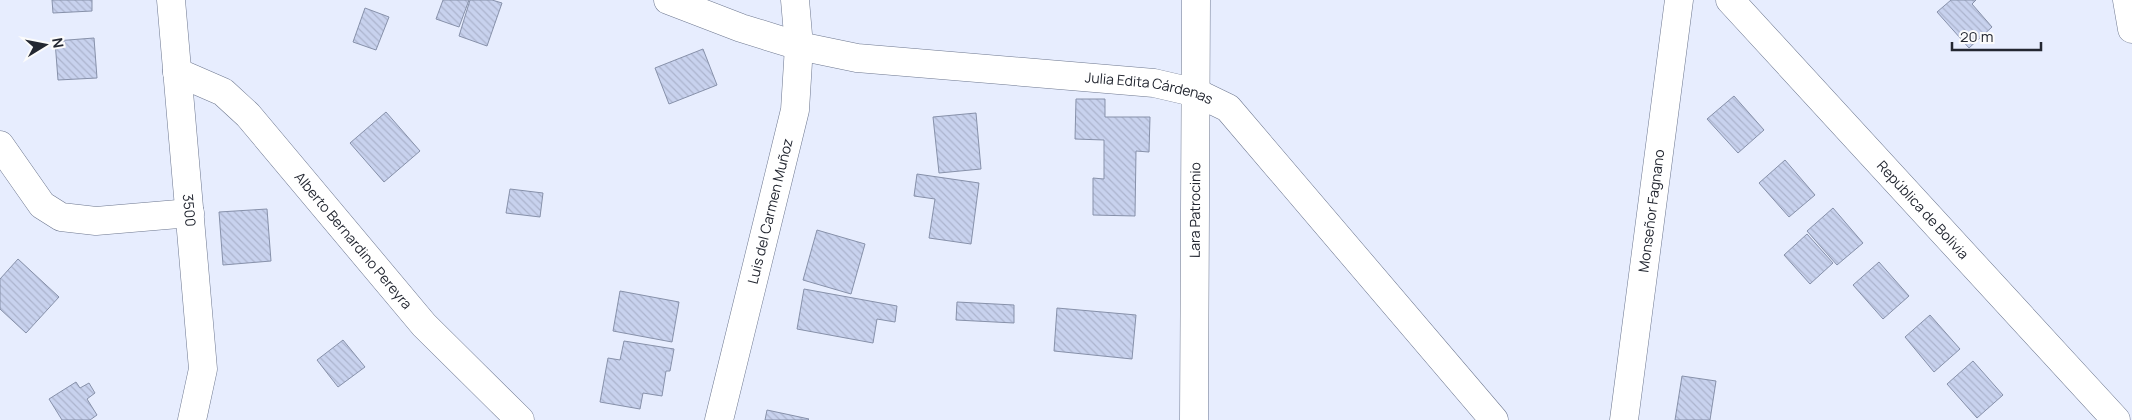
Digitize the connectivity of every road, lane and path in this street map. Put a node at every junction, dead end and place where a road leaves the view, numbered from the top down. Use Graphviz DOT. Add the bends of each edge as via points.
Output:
graph roads {
  1 [pos="172,0"];
  2 [pos="668,0"];
  3 [pos="796,0"];
  4 [pos="1196,0"];
  5 [pos="1679,0"];
  6 [pos="1730,0"];
  7 [pos="2127,0"];
  8 [pos="2132,29"];
  9 [pos="799,46"];
  10 [pos="178,72"];
  11 [pos="1197,93"];
  12 [pos="0,146"];
  13 [pos="190,213"];
  14 [pos="192,420"];
  15 [pos="520,420"];
  16 [pos="719,420"];
  17 [pos="1194,420"];
  18 [pos="1494,420"];
  19 [pos="1624,420"];
  20 [pos="2116,420"];
  1 -- 10 [label="street, 3500"];
  2 -- 9 [label="street, Julia Edita Cárdenas"];
  3 -- 9 [label="street, Luis del Carmen Muñoz"];
  4 -- 11 [label="street, Lara Patrocinio"];
  5 -- 19 [label="street, Monseñor Fagnano"];
  6 -- 20 [label="street, República de Bolivia"];
  7 -- 8 [label="street"];
  9 -- 11 [label="street, Julia Edita Cárdenas" via="857,58 1154,83"];
  9 -- 16 [label="street, Luis del Carmen Muñoz" via="795,110"];
  10 -- 13 [label="street, 3500"];
  10 -- 15 [label="street, Alberto Bernardino Pereyra" via="223,92 248,115 424,324"];
  11 -- 17 [label="street, Lara Patrocinio"];
  11 -- 18 [label="street, Julia Edita Cárdenas" via="1228,108"];
  12 -- 13 [label="street" via="42,205 61,217 96,221"];
  13 -- 14 [label="street, 3500" via="203,370"];
}
